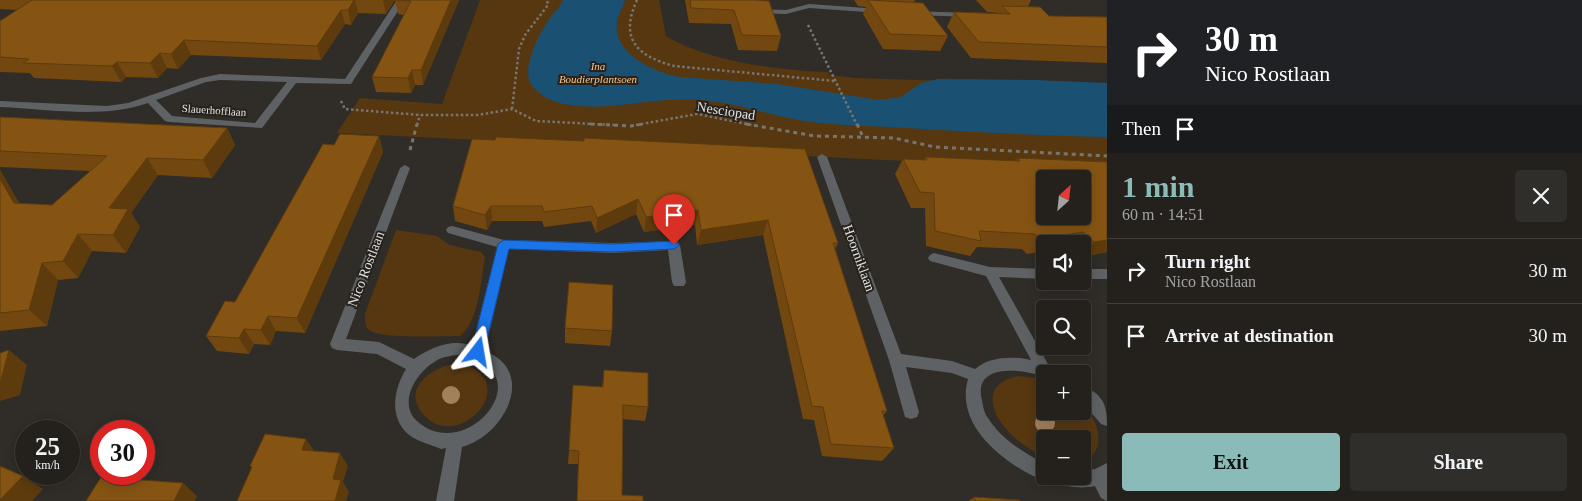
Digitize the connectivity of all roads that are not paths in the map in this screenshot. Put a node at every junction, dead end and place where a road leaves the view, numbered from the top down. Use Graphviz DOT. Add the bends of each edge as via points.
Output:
graph roads {
  1 [pos="401,0"];
  2 [pos="834,3"];
  3 [pos="752,11"];
  4 [pos="893,12"];
  5 [pos="902,12"];
  6 [pos="979,16"];
  7 [pos="292,81"];
  8 [pos="150,99"];
  9 [pos="0,104"];
  10 [pos="822,157"];
  11 [pos="405,168"];
  12 [pos="452,230"];
  13 [pos="504,244"];
  14 [pos="934,258"];
  15 [pos="990,272"];
  16 [pos="1036,274"];
  17 [pos="1091,274"];
  18 [pos="1107,274"];
  19 [pos="679,282"];
  20 [pos="478,352"];
  21 [pos="896,360"];
  22 [pos="1044,365"];
  23 [pos="415,367"];
  24 [pos="1036,368"];
  25 [pos="976,376"];
  26 [pos="1091,400"];
  27 [pos="911,412"];
  28 [pos="1107,419"];
  29 [pos="455,441"];
  30 [pos="1036,468"];
  31 [pos="1091,480"];
  32 [pos="1104,480"];
  33 [pos="445,501"];
  1 -- 7 [label="street, Slauerhofflaan" via="348,82"];
  2 -- 3 [label="street" via="786,12"];
  2 -- 4 [label="street" via="854,10"];
  5 -- 6 [label="street"];
  7 -- 8 [label="street, Slauerhofflaan" via="220,77"];
  7 -- 8 [label="street, Slauerhofflaan" via="258,126 169,119"];
  8 -- 9 [label="street, Slauerhofflaan" via="107,109"];
  10 -- 21 [label="street, Hoorniklaan"];
  11 -- 23 [label="street, Nico Rostlaan" via="337,344 379,348"];
  12 -- 13 [label="street"];
  13 -- 19 [label="street" via="613,248 674,245"];
  13 -- 20 [label="street"];
  14 -- 15 [label="street"];
  15 -- 16 [label="street"];
  15 -- 22 [label="street"];
  17 -- 18 [label="street"];
  20 -- 23 [label="street" via="462,348 445,350"];
  20 -- 29 [label="street" via="494,362 504,379 505,398 496,418 478,433"];
  21 -- 25 [label="street" via="952,367"];
  21 -- 27 [label="street, Hoorniklaan"];
  23 -- 29 [label="street" via="404,383 401,401 405,417 417,432 434,440"];
  24 -- 25 [label="street" via="1002,363 987,367"];
  25 -- 30 [label="street" via="972,393 977,414 992,437 1016,458"];
  26 -- 28 [label="street"];
  29 -- 33 [label="street"];
  31 -- 32 [label="street"];
}
